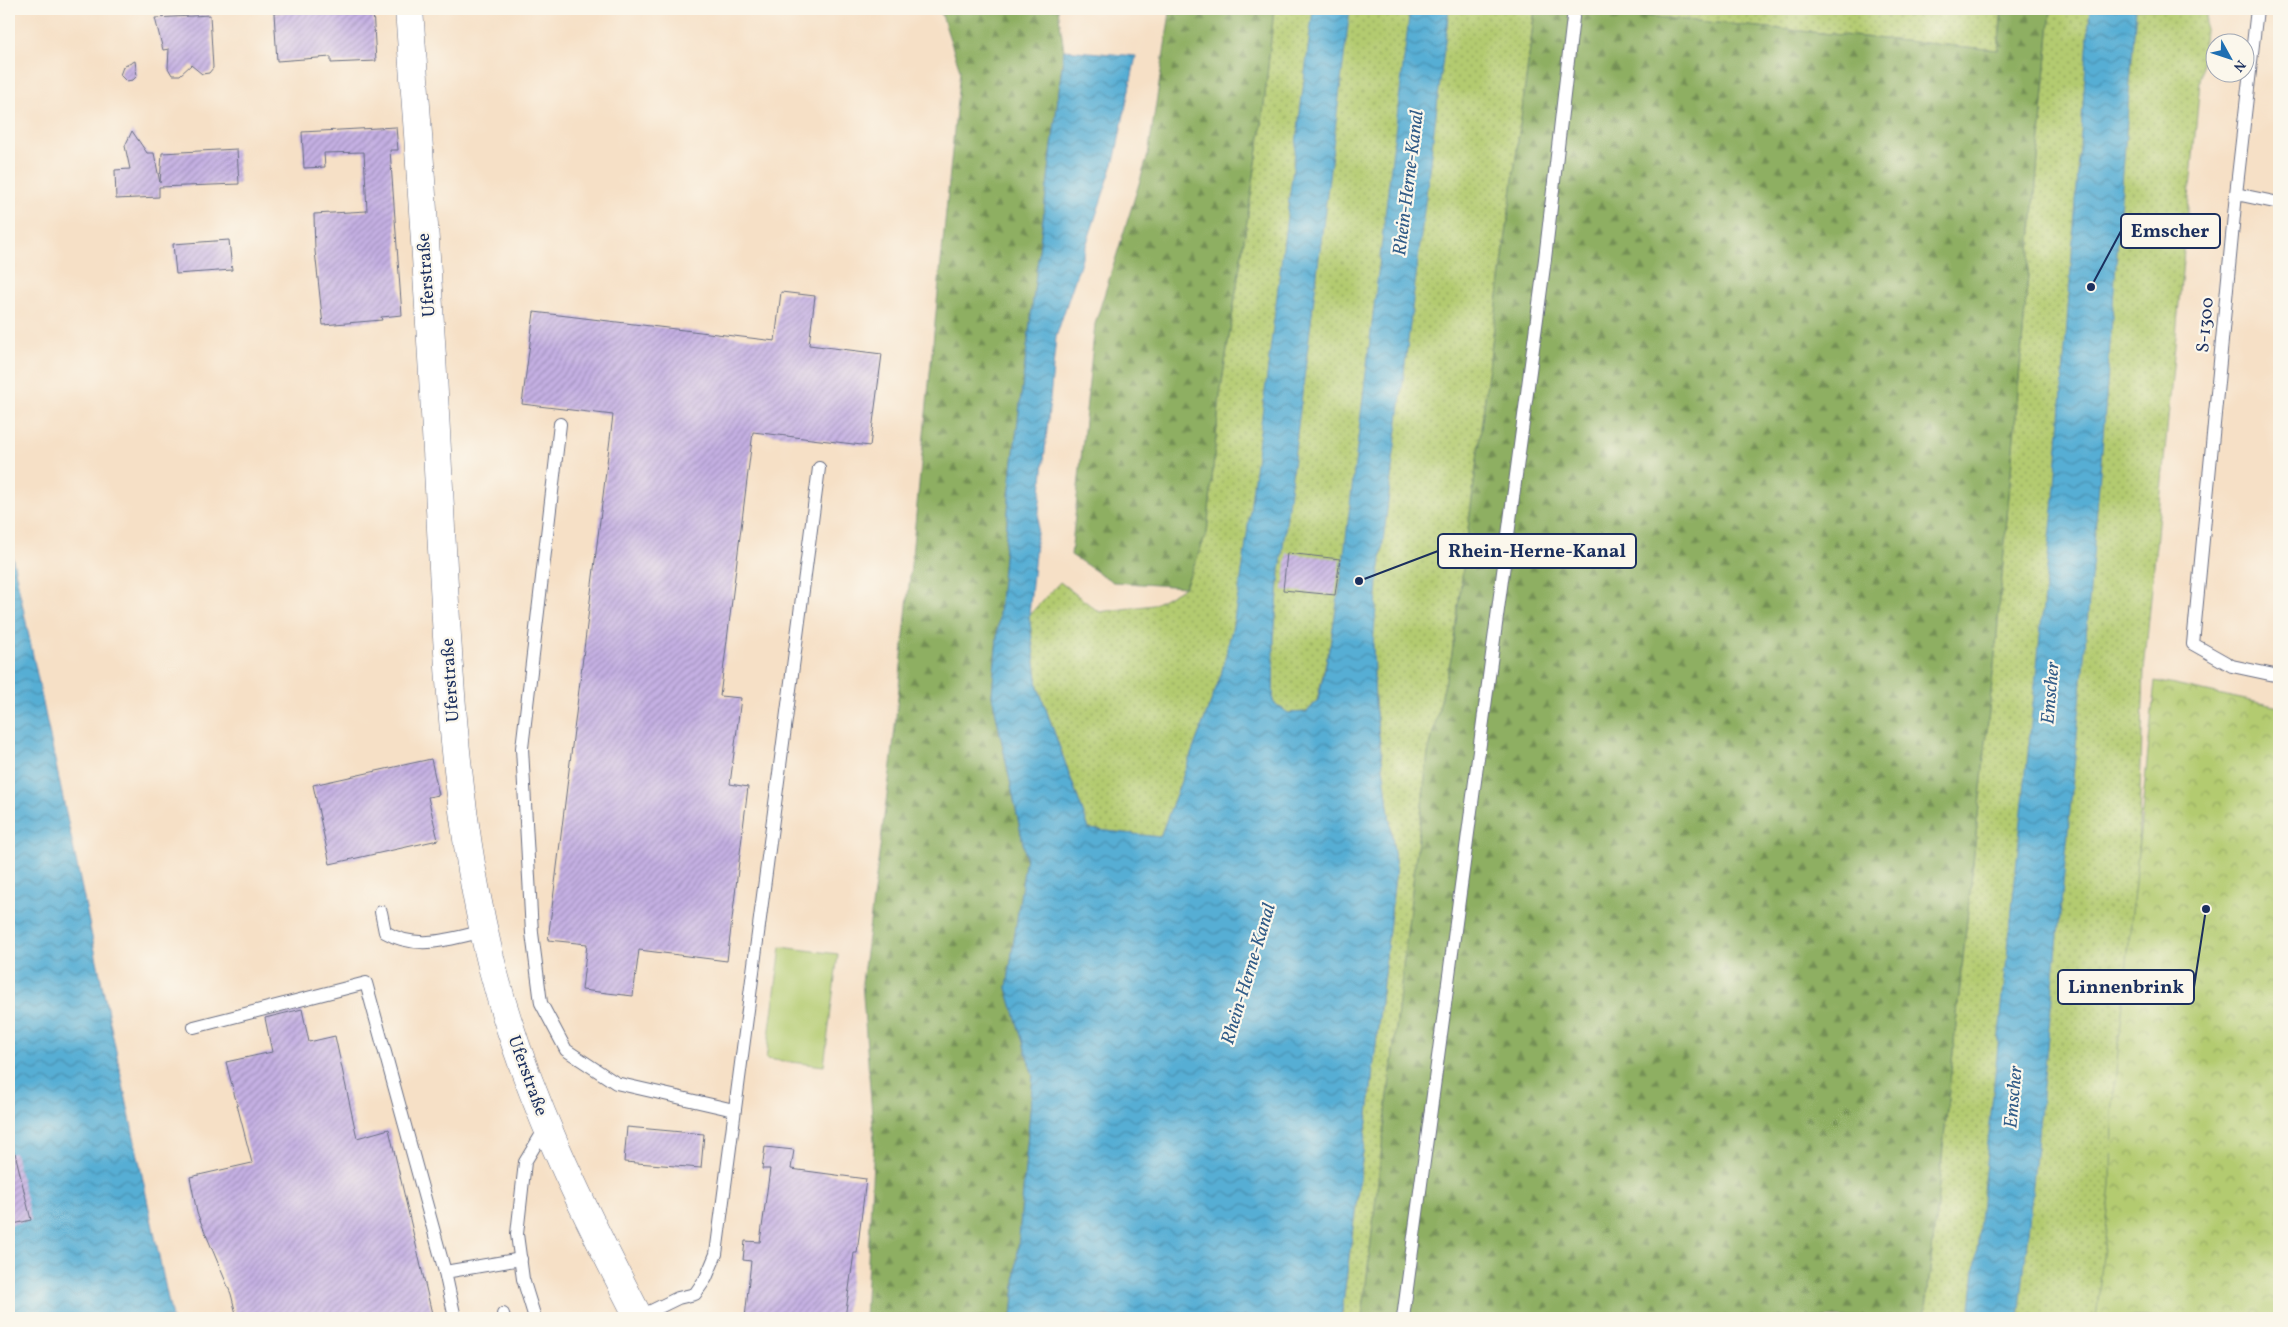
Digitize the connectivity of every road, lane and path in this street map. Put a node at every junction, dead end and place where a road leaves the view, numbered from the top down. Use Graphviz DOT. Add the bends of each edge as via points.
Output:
graph roads {
  1 [pos="409,9"];
  2 [pos="1574,9"];
  3 [pos="2257,9"];
  4 [pos="2236,194"];
  5 [pos="2279,203"];
  6 [pos="560,424"];
  7 [pos="819,468"];
  8 [pos="2279,676"];
  9 [pos="381,912"];
  10 [pos="484,931"];
  11 [pos="194,1027"];
  12 [pos="734,1110"];
  13 [pos="546,1127"];
  14 [pos="520,1259"];
  15 [pos="445,1272"];
  16 [pos="455,1318"];
  17 [pos="535,1318"];
  18 [pos="639,1318"];
  19 [pos="1403,1318"];
  1 -- 10 [label="main road, Uferstraße" via="434,380 444,590 458,763 472,870"];
  2 -- 19 [label="lane" via="1545,259"];
  3 -- 4 [label="lane, S-1300"];
  4 -- 5 [label="lane"];
  4 -- 8 [label="lane, S-1300" via="2193,644 2232,666"];
  6 -- 12 [label="lane" via="522,748 532,933 541,1003 566,1050 616,1083"];
  7 -- 12 [label="lane"];
  9 -- 10 [label="lane" via="385,932 412,943 437,943"];
  10 -- 13 [label="main road, Uferstraße" via="521,1064"];
  11 -- 15 [label="lane" via="366,983"];
  12 -- 18 [label="lane" via="716,1254 706,1278 695,1294 678,1298"];
  13 -- 14 [label="lane" via="525,1162 517,1234"];
  13 -- 18 [label="main road, Uferstraße" via="588,1220"];
  14 -- 15 [label="lane"];
  14 -- 17 [label="lane"];
  15 -- 16 [label="lane"];
}
